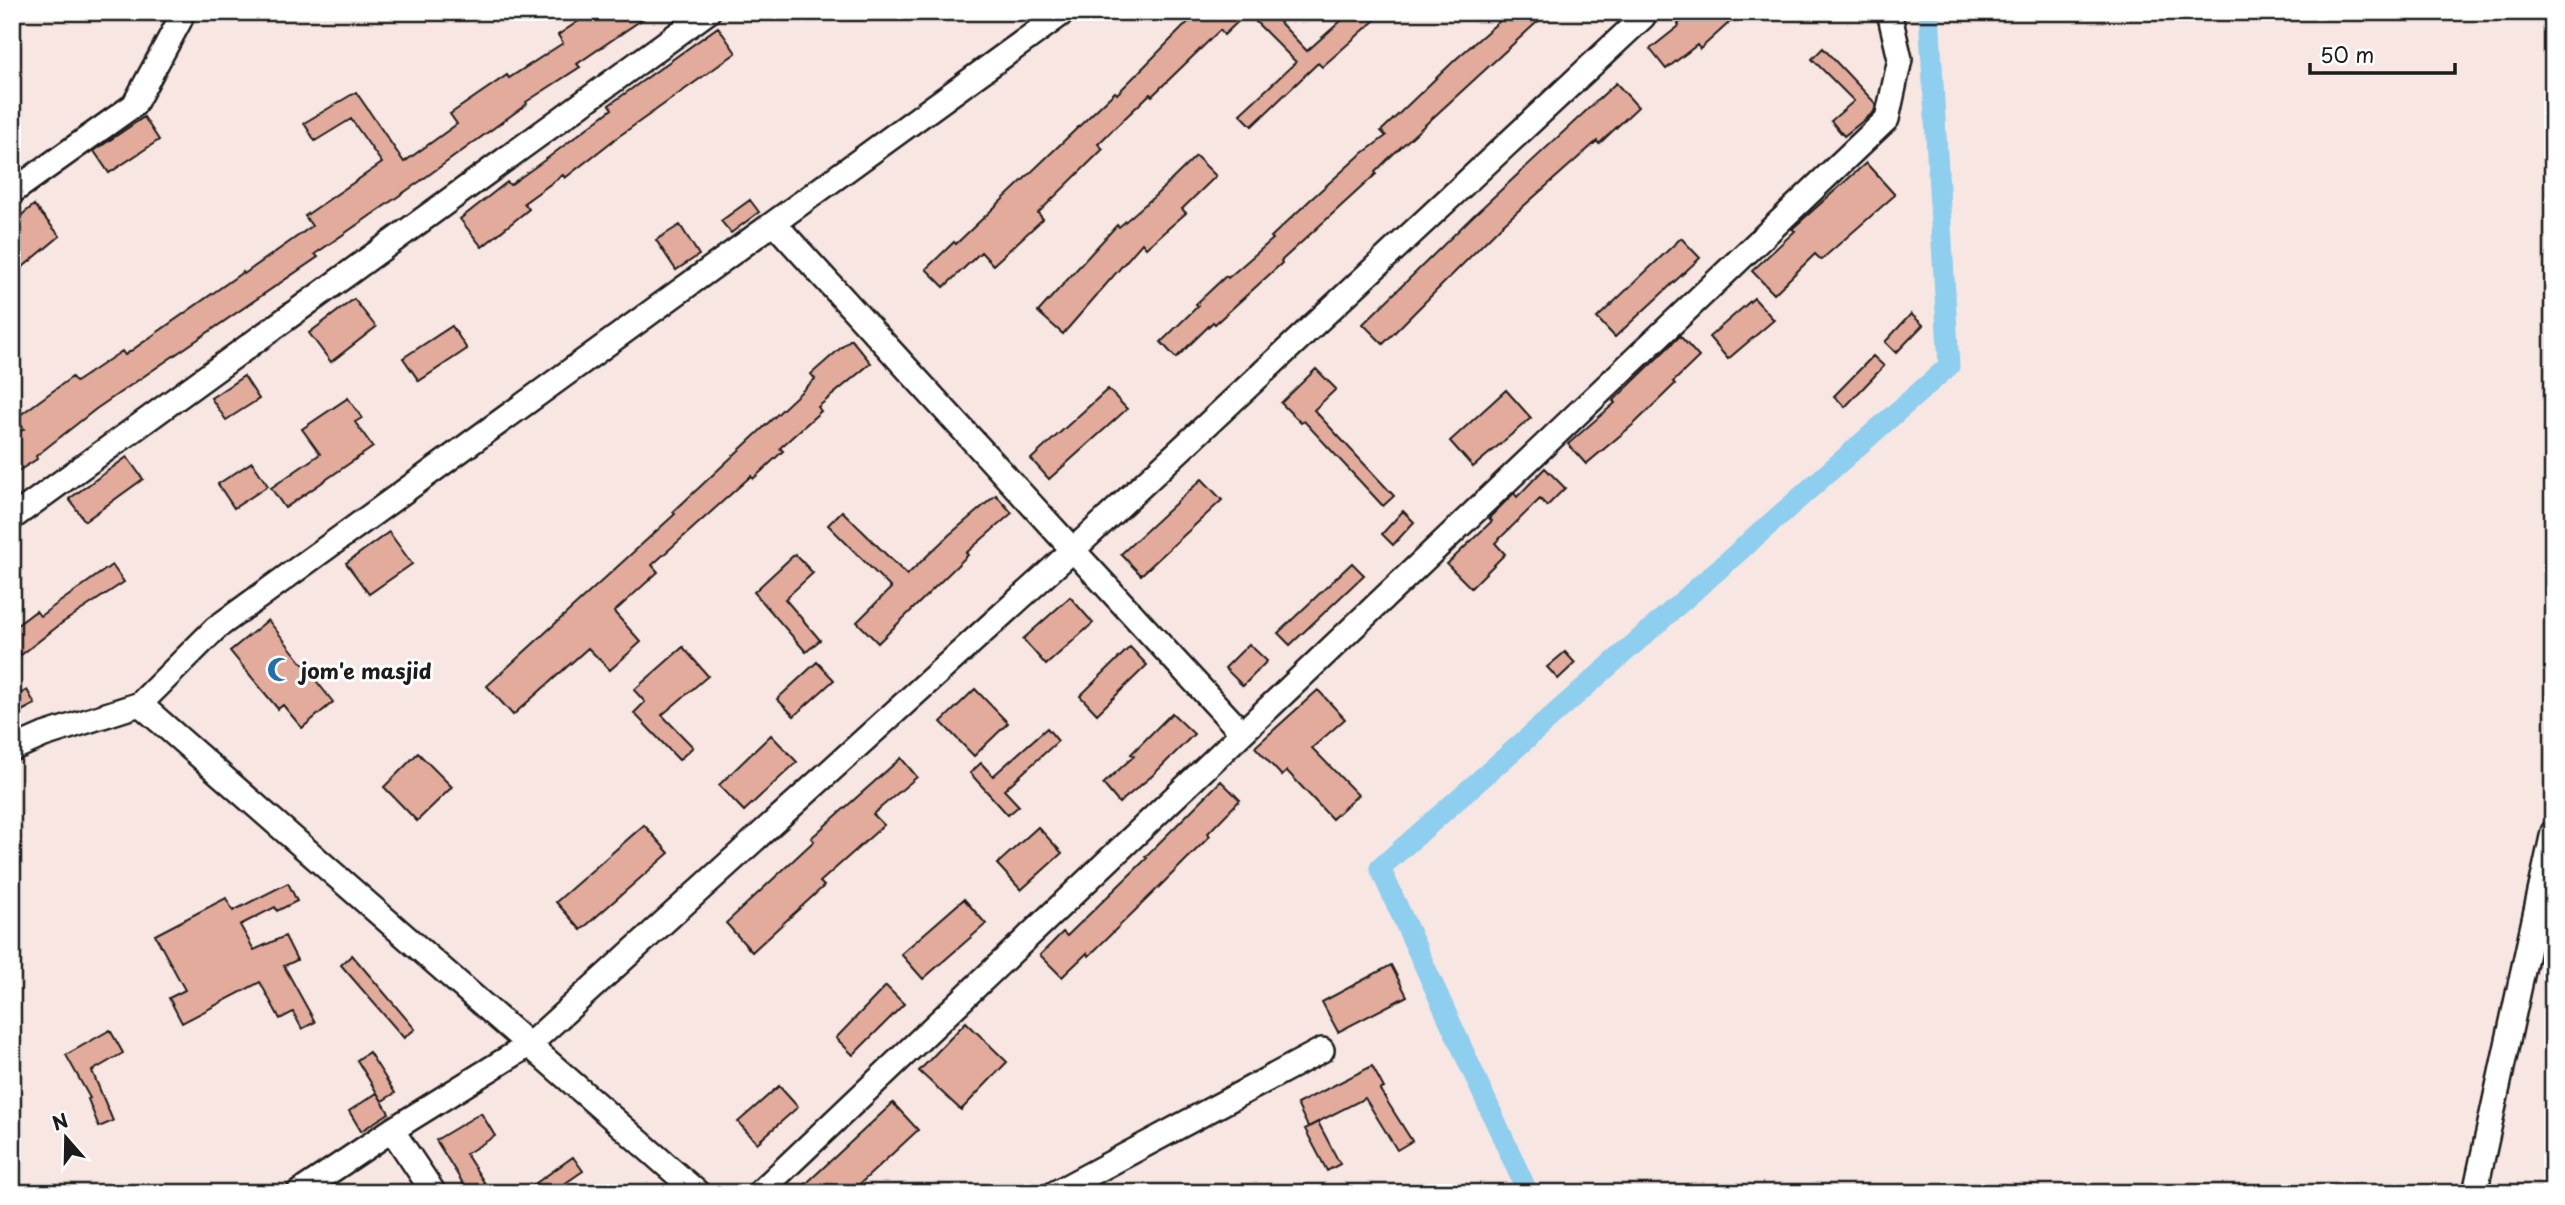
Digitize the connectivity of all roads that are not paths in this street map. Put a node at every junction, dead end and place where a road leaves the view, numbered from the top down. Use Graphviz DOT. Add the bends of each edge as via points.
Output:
graph roads {
  1 [pos="708,12"];
  2 [pos="1064,12"];
  3 [pos="1889,12"];
  4 [pos="1643,14"];
  5 [pos="180,20"];
  6 [pos="12,192"];
  7 [pos="774,223"];
  8 [pos="12,518"];
  9 [pos="1073,550"];
  10 [pos="140,704"];
  11 [pos="1242,733"];
  12 [pos="12,749"];
  13 [pos="2553,832"];
  14 [pos="529,1045"];
  15 [pos="1322,1050"];
  16 [pos="392,1130"];
  17 [pos="298,1193"];
  18 [pos="434,1193"];
  19 [pos="698,1193"];
  20 [pos="759,1193"];
  21 [pos="1055,1193"];
  22 [pos="2475,1193"];
  1 -- 8 [label="street"];
  2 -- 7 [label="street"];
  3 -- 11 [label="street" via="1900,60 1887,119"];
  4 -- 9 [label="street"];
  5 -- 6 [label="street" via="134,105"];
  7 -- 9 [label="street"];
  7 -- 10 [label="street" via="216,628"];
  9 -- 11 [label="street"];
  9 -- 14 [label="street"];
  10 -- 12 [label="street"];
  10 -- 14 [label="street"];
  11 -- 20 [label="street"];
  13 -- 22 [label="street"];
  14 -- 16 [label="street"];
  14 -- 19 [label="street"];
  15 -- 21 [label="street"];
  16 -- 17 [label="street"];
  16 -- 18 [label="street"];
}
